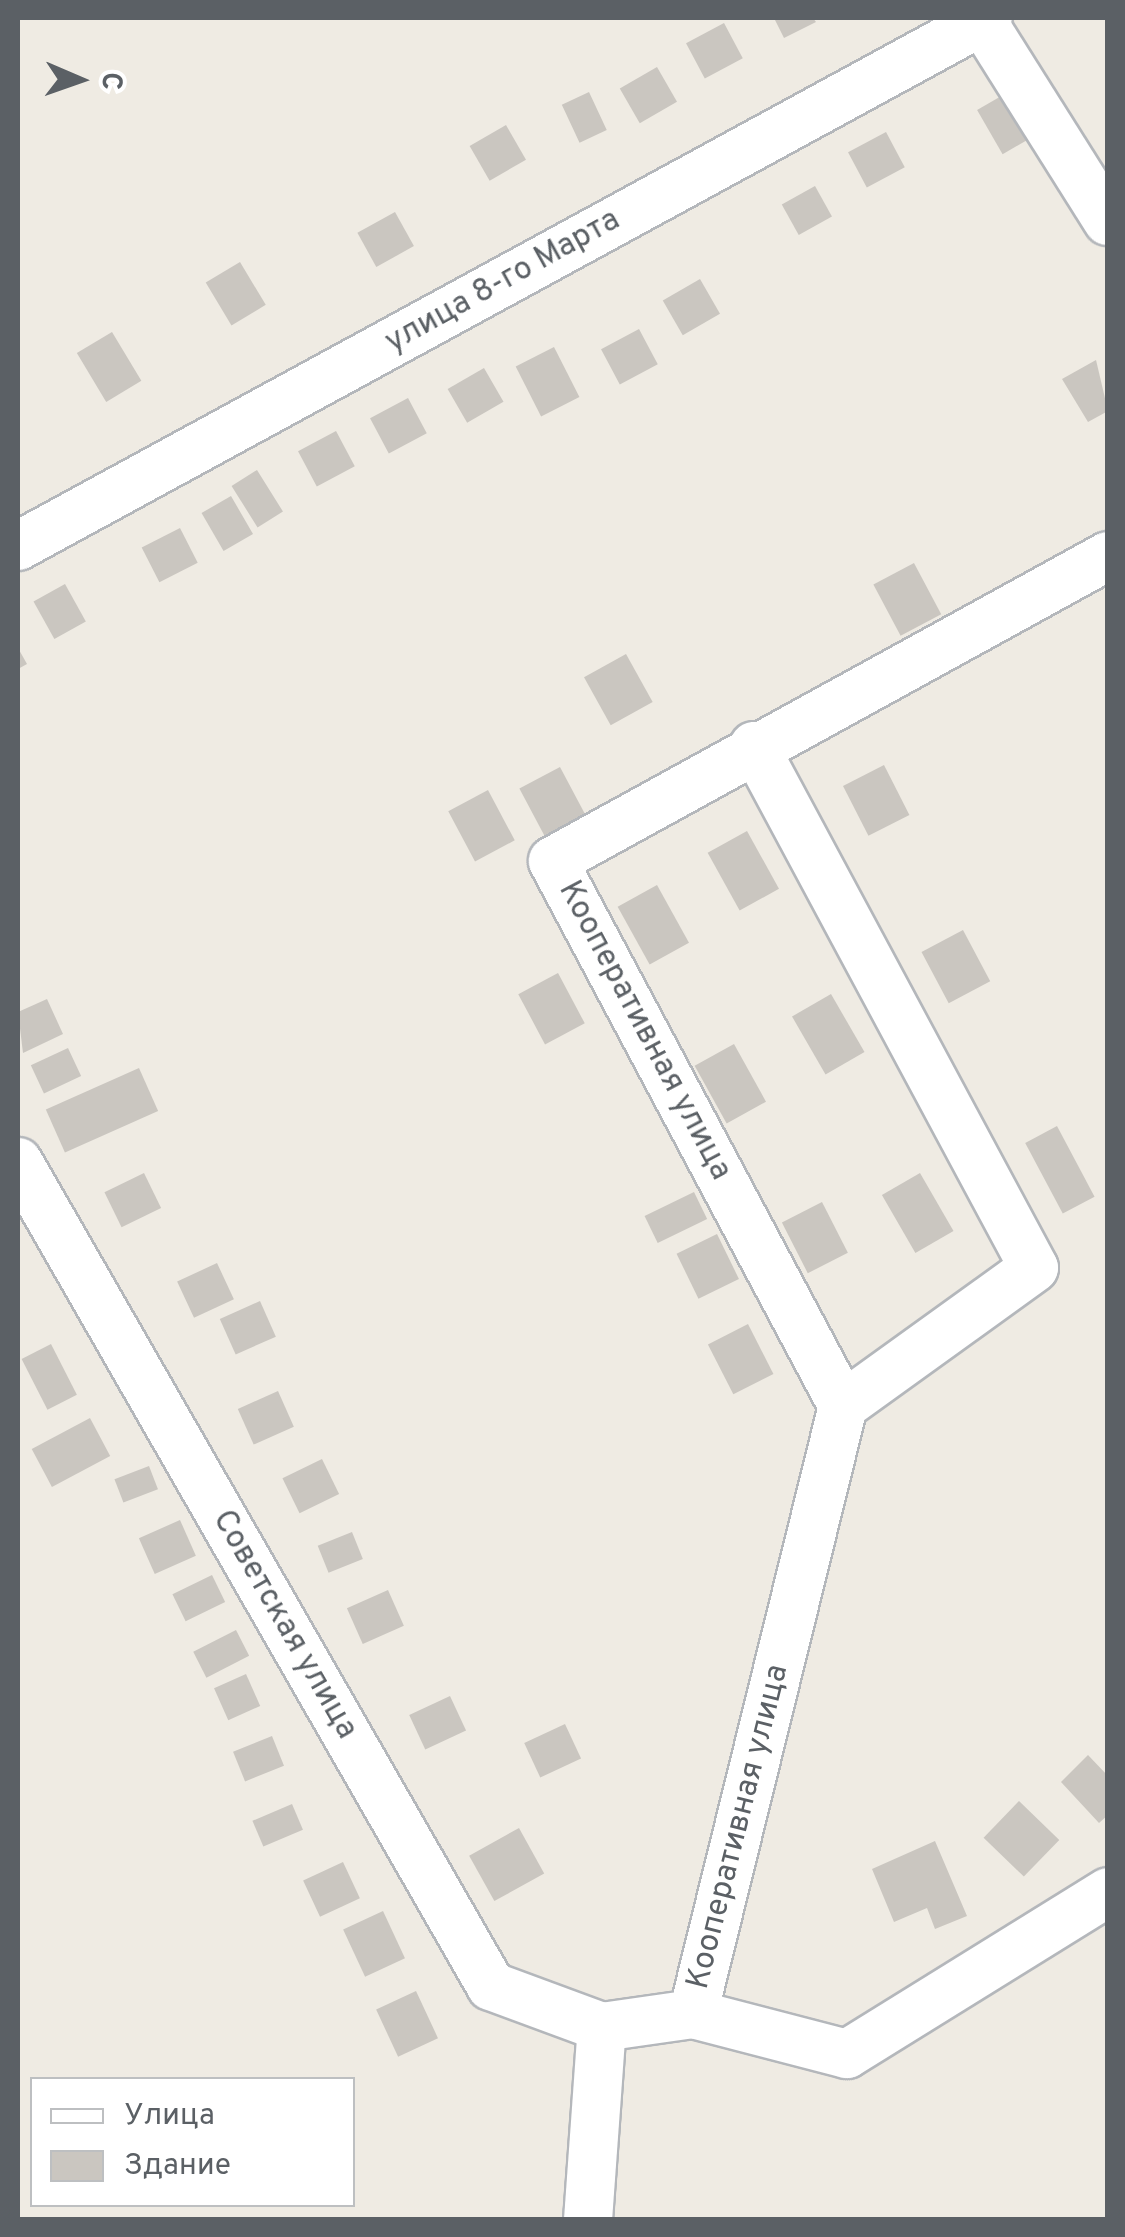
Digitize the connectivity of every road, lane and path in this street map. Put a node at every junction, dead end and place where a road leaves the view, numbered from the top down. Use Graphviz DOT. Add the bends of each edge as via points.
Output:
graph roads {
  1 [pos="983,19"];
  2 [pos="1108,221"];
  3 [pos="18,546"];
  4 [pos="1108,556"];
  5 [pos="754,746"];
  6 [pos="18,1162"];
  7 [pos="843,1406"];
  8 [pos="1108,1892"];
  9 [pos="693,2014"];
  10 [pos="602,2027"];
  11 [pos="588,2220"];
  1 -- 2 [label="street"];
  1 -- 3 [label="street, улица 8-го Марта"];
  4 -- 5 [label="street, Кооперативная улица"];
  5 -- 7 [label="street" via="1034,1268"];
  5 -- 7 [label="street, Кооперативная улица" via="554,861"];
  6 -- 10 [label="street, Советская улица" via="491,1986"];
  7 -- 9 [label="street, Кооперативная улица"];
  8 -- 9 [label="street" via="847,2054"];
  9 -- 10 [label="street"];
  10 -- 11 [label="street"];
}
